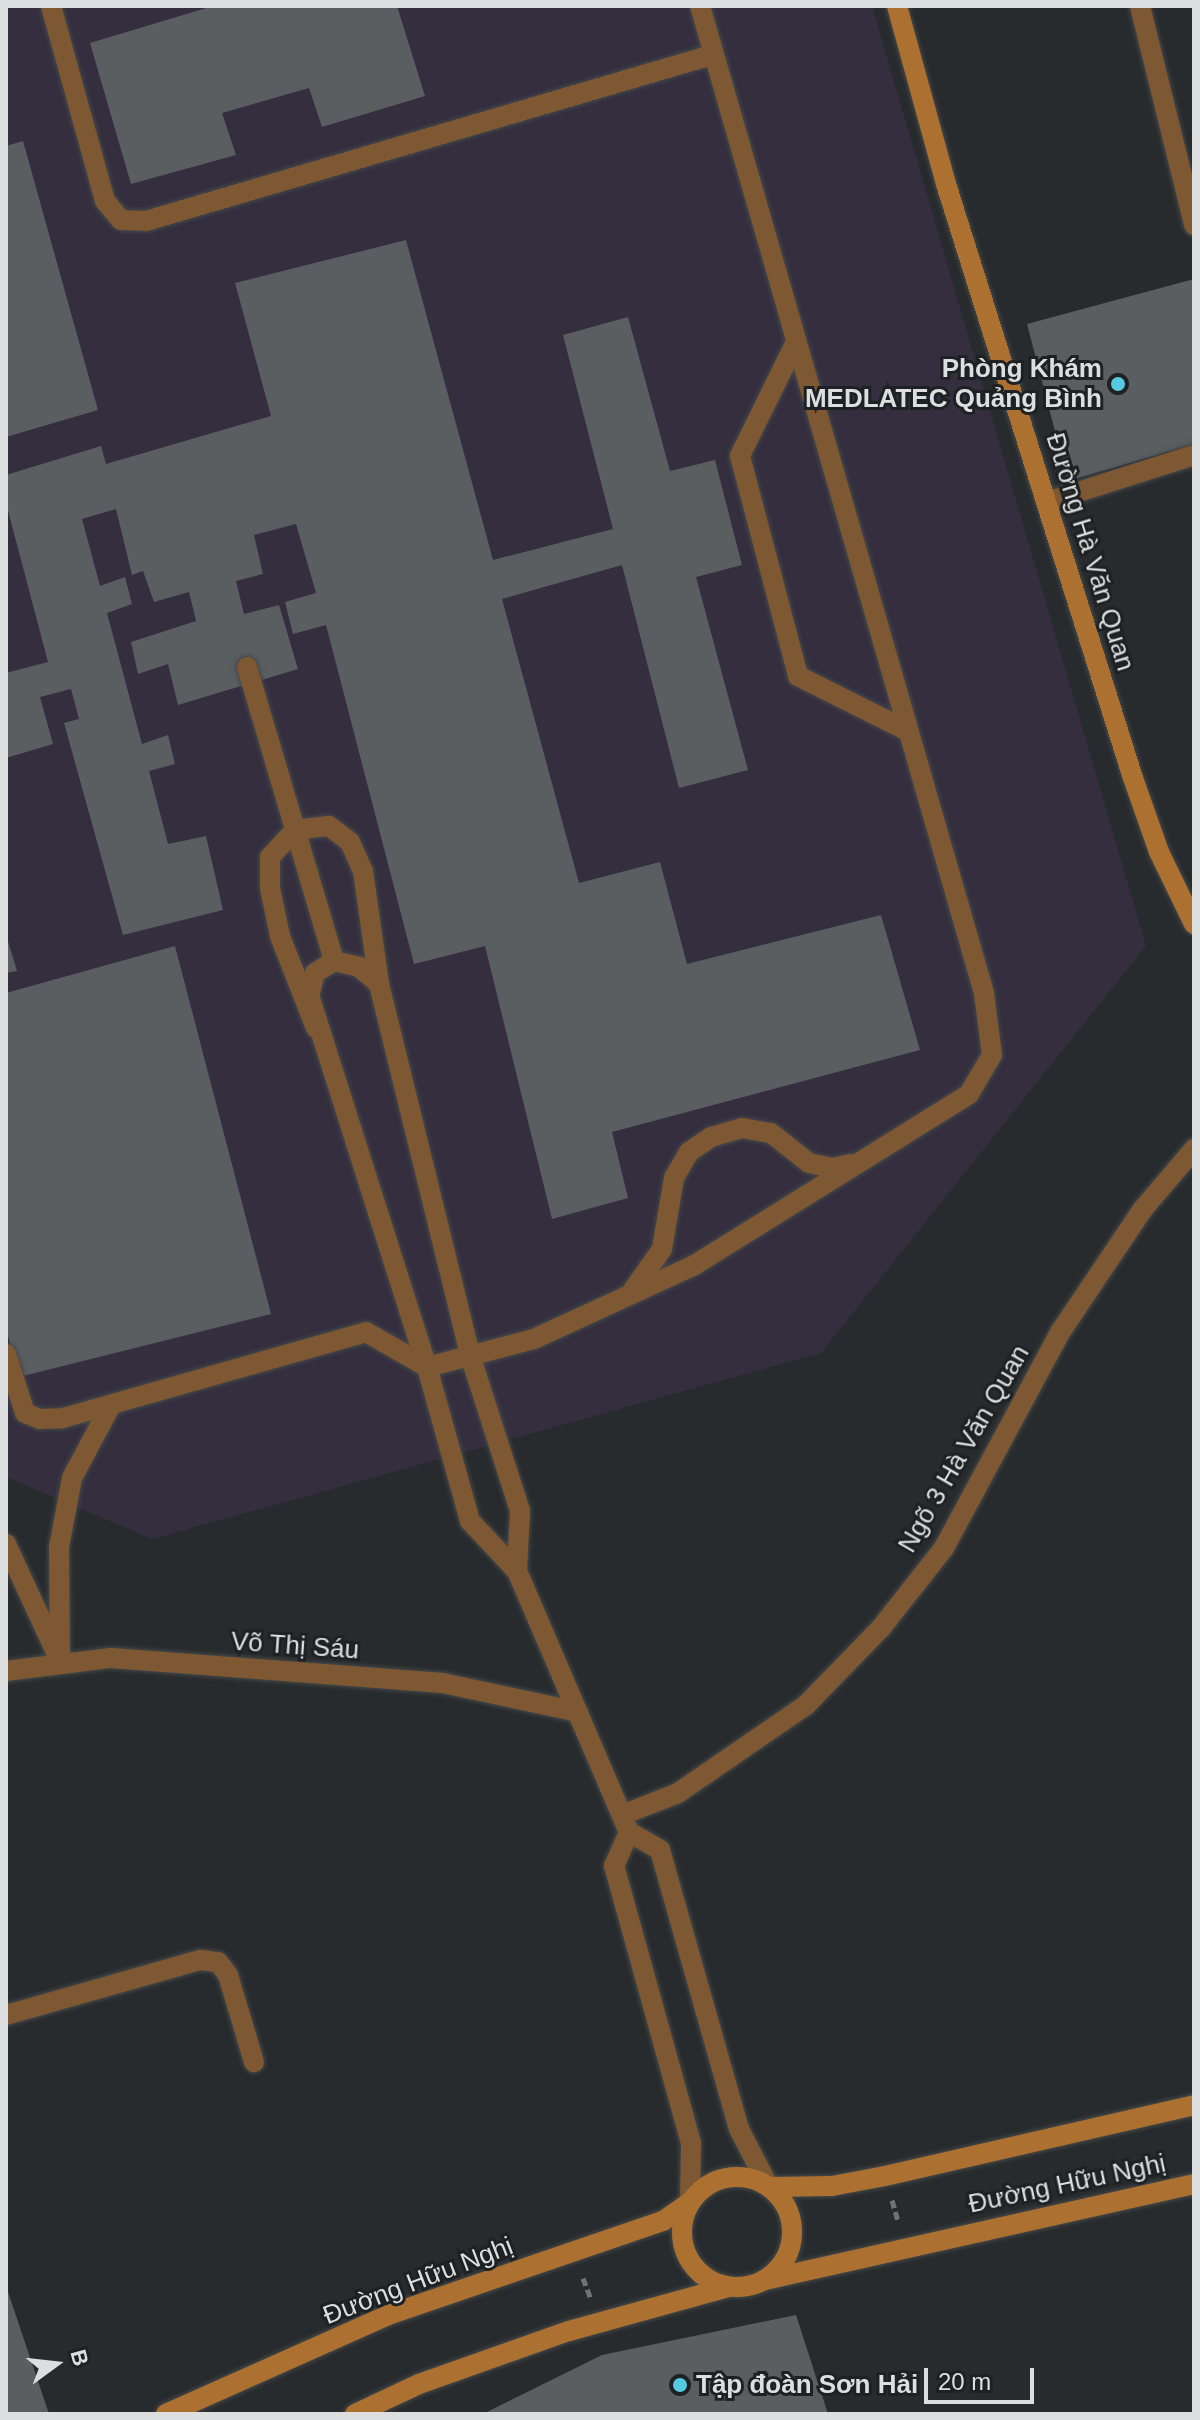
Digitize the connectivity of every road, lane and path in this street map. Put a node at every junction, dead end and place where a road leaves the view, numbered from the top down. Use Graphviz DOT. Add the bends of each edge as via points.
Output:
graph roads {
  1 [pos="51,6"];
  2 [pos="700,6"];
  3 [pos="897,6"];
  4 [pos="1140,6"];
  5 [pos="712,55"];
  6 [pos="1187,170"];
  7 [pos="1194,225"];
  8 [pos="796,342"];
  9 [pos="1194,455"];
  10 [pos="1047,502"];
  11 [pos="247,667"];
  12 [pos="908,731"];
  13 [pos="295,830"];
  14 [pos="1194,924"];
  15 [pos="334,961"];
  16 [pos="379,984"];
  17 [pos="316,1028"];
  18 [pos="1194,1149"];
  19 [pos="862,1161"];
  20 [pos="627,1296"];
  21 [pos="6,1354"];
  22 [pos="470,1355"];
  23 [pos="427,1367"];
  24 [pos="111,1405"];
  25 [pos="6,1544"];
  26 [pos="517,1571"];
  27 [pos="60,1661"];
  28 [pos="6,1671"];
  29 [pos="578,1712"];
  30 [pos="625,1824"];
  31 [pos="6,2015"];
  32 [pos="254,2062"];
  33 [pos="1194,2105"];
  34 [pos="885,2176"];
  35 [pos="1194,2184"];
  36 [pos="769,2187"];
  37 [pos="690,2202"];
  38 [pos="905,2246"];
  39 [pos="573,2251"];
  40 [pos="765,2280"];
  41 [pos="729,2287"];
  42 [pos="600,2322"];
  43 [pos="166,2414"];
  44 [pos="355,2414"];
  1 -- 5 [label="street" via="105,201 121,220 146,221"];
  2 -- 5 [label="street"];
  3 -- 10 [label="main road, Đường Hà Văn Quan" via="946,184"];
  4 -- 6 [label="street"];
  5 -- 8 [label="street"];
  6 -- 7 [label="street"];
  8 -- 12 [label="street"];
  8 -- 12 [label="street" via="740,456 798,676"];
  9 -- 10 [label="street"];
  10 -- 14 [label="main road, Đường Hà Văn Quan" via="1159,852"];
  11 -- 13 [label="street"];
  12 -- 19 [label="street" via="984,993 992,1055 969,1094"];
  13 -- 15 [label="street"];
  13 -- 16 [label="street" via="329,826 350,842 363,871"];
  13 -- 17 [label="street" via="270,857 270,888 280,936"];
  15 -- 16 [label="street" via="359,967"];
  15 -- 17 [label="street" via="315,973 309,996"];
  16 -- 22 [label="street"];
  17 -- 23 [label="street"];
  18 -- 30 [label="street, Ngõ 3 Hà Văn Quan" via="1143,1209 1061,1331 944,1548 881,1628 806,1705"];
  19 -- 20 [label="street" via="693,1266"];
  19 -- 20 [label="street" via="833,1168 809,1163 771,1133 742,1128 711,1137 689,1152 674,1178 662,1249 652,1271"];
  20 -- 22 [label="street" via="534,1339"];
  21 -- 24 [label="street" via="25,1413 63,1418"];
  22 -- 23 [label="street"];
  22 -- 26 [label="street" via="520,1511"];
  23 -- 24 [label="street" via="366,1332"];
  23 -- 26 [label="street" via="470,1521"];
  24 -- 27 [label="street" via="72,1478 61,1533"];
  25 -- 27 [label="street"];
  26 -- 29 [label="street"];
  27 -- 28 [label="street, Võ Thị Sáu"];
  27 -- 29 [label="street, Võ Thị Sáu" via="111,1658 443,1683"];
  29 -- 30 [label="street"];
  30 -- 36 [label="street" via="660,1850 739,2129"];
  30 -- 37 [label="street" via="614,1866 691,2143"];
  31 -- 32 [label="street" via="201,1960 218,1962 228,1975"];
  33 -- 34 [label="main road, Đường Hữu Nghị"];
  34 -- 36 [label="main road, Đường Hữu Nghị" via="832,2186"];
  34 -- 38 [label="path"];
  35 -- 38 [label="main road, Đường Hữu Nghị"];
  36 -- 37 [label="main road" via="753,2178 726,2178 702,2188"];
  36 -- 40 [label="main road" via="782,2200 792,2234 788,2253"];
  37 -- 39 [label="main road, Đường Hữu Nghị" via="663,2221"];
  37 -- 41 [label="main road" via="681,2238 687,2255 710,2282"];
  38 -- 40 [label="main road, Đường Hữu Nghị"];
  39 -- 42 [label="path"];
  39 -- 43 [label="main road, Đường Hữu Nghị" via="388,2315"];
  40 -- 41 [label="main road"];
  41 -- 42 [label="main road"];
  42 -- 44 [label="main road" via="419,2384"];
}
